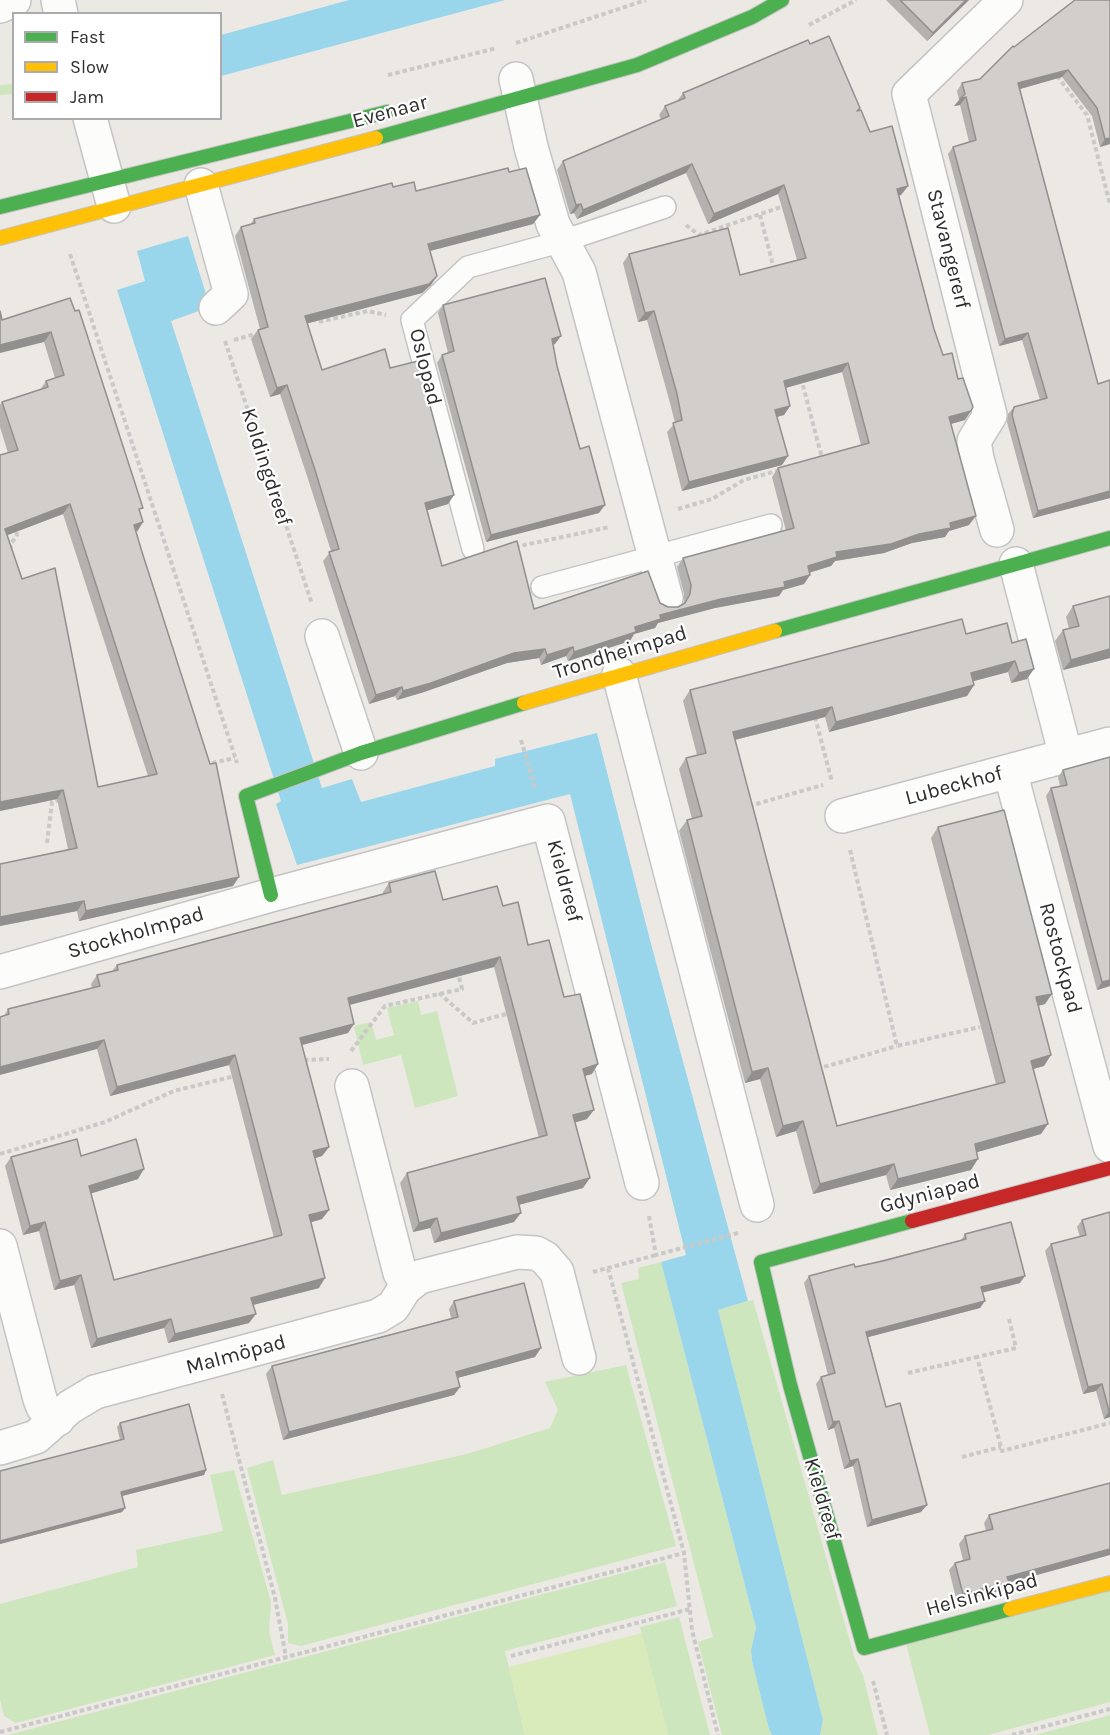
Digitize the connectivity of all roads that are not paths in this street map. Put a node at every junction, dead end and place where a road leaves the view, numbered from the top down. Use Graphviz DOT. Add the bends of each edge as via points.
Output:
graph roads {
  1 [pos="14,0"];
  2 [pos="782,0"];
  3 [pos="1006,0"];
  4 [pos="0,6"];
  5 [pos="518,84"];
  6 [pos="400,109"];
  7 [pos="91,120"];
  8 [pos="201,185"];
  9 [pos="110,193"];
  10 [pos="0,207"];
  11 [pos="665,207"];
  12 [pos="0,238"];
  13 [pos="563,241"];
  14 [pos="216,308"];
  15 [pos="771,525"];
  16 [pos="997,530"];
  17 [pos="1110,538"];
  18 [pos="473,549"];
  19 [pos="654,556"];
  20 [pos="1016,564"];
  21 [pos="542,587"];
  22 [pos="666,598"];
  23 [pos="322,636"];
  24 [pos="619,674"];
  25 [pos="1110,744"];
  26 [pos="361,753"];
  27 [pos="1066,756"];
  28 [pos="1010,771"];
  29 [pos="842,816"];
  30 [pos="271,895"];
  31 [pos="0,972"];
  32 [pos="348,1072"];
  33 [pos="1110,1146"];
  34 [pos="1110,1168"];
  35 [pos="642,1183"];
  36 [pos="757,1205"];
  37 [pos="0,1246"];
  38 [pos="761,1262"];
  39 [pos="409,1285"];
  40 [pos="579,1358"];
  41 [pos="58,1419"];
  42 [pos="0,1448"];
  43 [pos="1110,1583"];
  44 [pos="864,1648"];
  1 -- 4 [label="street"];
  2 -- 5 [label="street, Evenaar" via="752,17 637,65"];
  3 -- 16 [label="street, Stavangererf" via="909,94 990,415 974,441"];
  5 -- 8 [label="street, Evenaar"];
  5 -- 13 [label="street" via="531,147 550,213"];
  6 -- 9 [label="street, Evenaar"];
  7 -- 9 [label="street"];
  8 -- 9 [label="street, Evenaar"];
  8 -- 14 [label="street" via="231,294"];
  9 -- 10 [label="street, Evenaar"];
  9 -- 12 [label="street, Evenaar"];
  11 -- 13 [label="lane, Oslopad"];
  13 -- 18 [label="lane, Oslopad" via="468,267 412,320"];
  13 -- 19 [label="street" via="579,272"];
  15 -- 19 [label="lane"];
  17 -- 20 [label="street, Trondheimpad"];
  19 -- 21 [label="lane"];
  19 -- 22 [label="street"];
  20 -- 24 [label="street, Trondheimpad"];
  20 -- 27 [label="street"];
  23 -- 26 [label="street"];
  24 -- 26 [label="street, Trondheimpad"];
  24 -- 36 [label="street"];
  25 -- 27 [label="street, Lubeckhof"];
  26 -- 30 [label="street, Trondheimpad" via="246,796"];
  27 -- 28 [label="street, Lubeckhof"];
  28 -- 29 [label="street, Lubeckhof"];
  28 -- 33 [label="street, Rostockpad"];
  30 -- 31 [label="street, Stockholmpad"];
  30 -- 35 [label="street, Kieldreef" via="548,821"];
  32 -- 39 [label="street" via="400,1273"];
  34 -- 38 [label="street, Gdyniapad"];
  37 -- 41 [label="street" via="40,1399 43,1407"];
  38 -- 44 [label="street, Kieldreef" via="790,1385"];
  39 -- 40 [label="street, Malmöpad" via="426,1274 527,1252 545,1258 557,1272"];
  39 -- 41 [label="street, Malmöpad" via="393,1307 378,1316 95,1392"];
  41 -- 42 [label="street, Malmöpad" via="36,1437"];
  43 -- 44 [label="street, Helsinkipad"];
}
